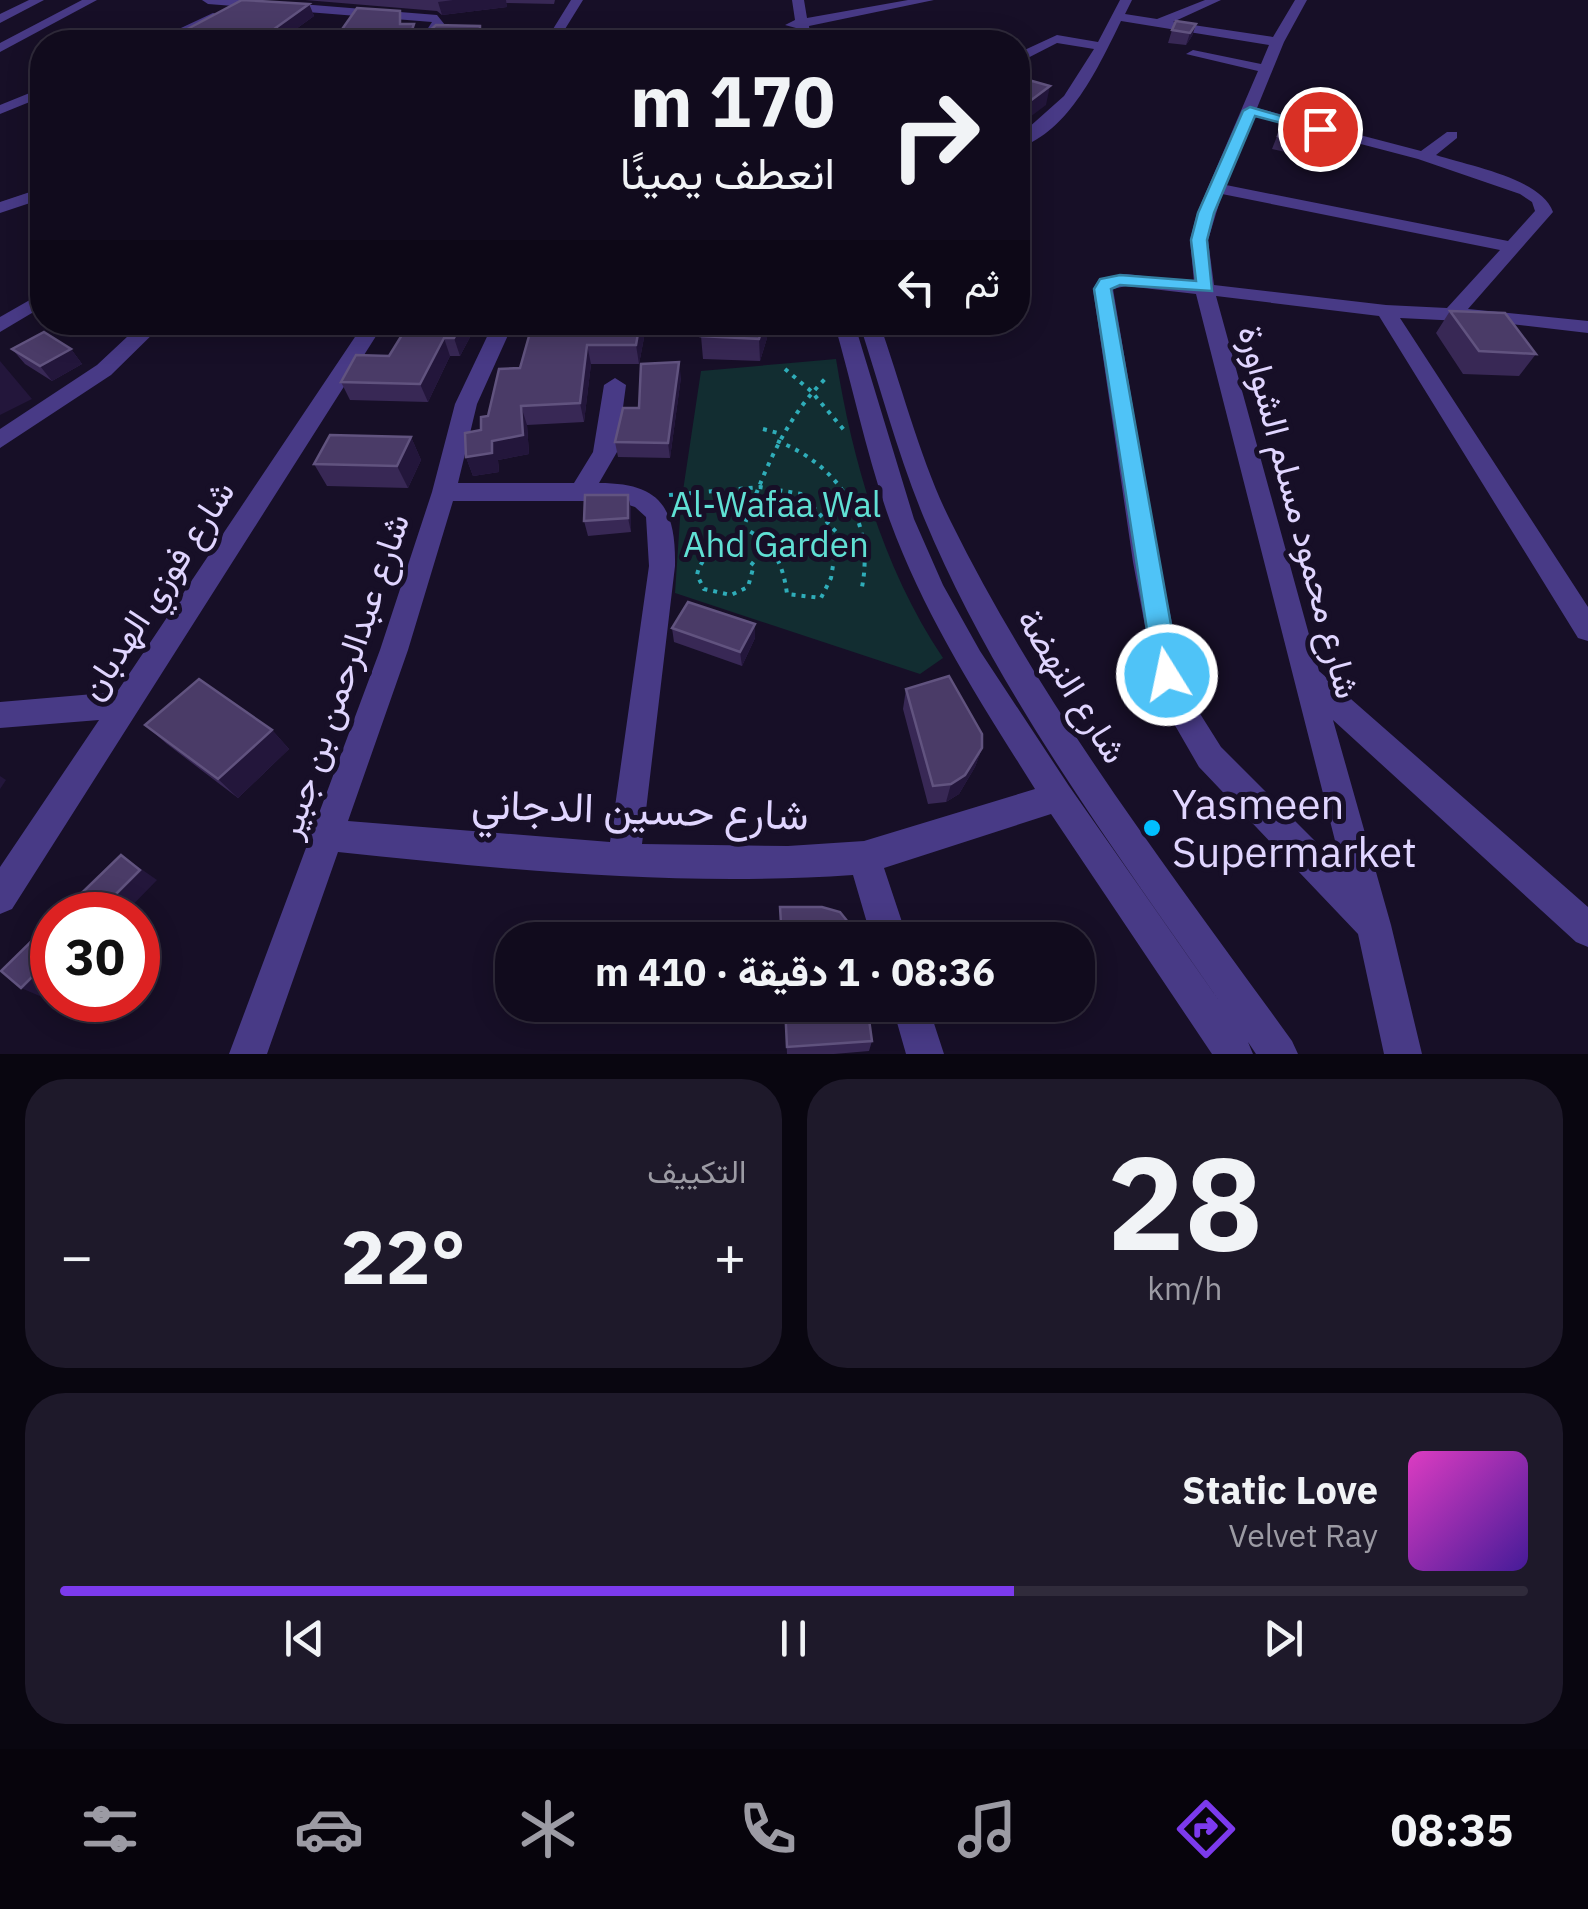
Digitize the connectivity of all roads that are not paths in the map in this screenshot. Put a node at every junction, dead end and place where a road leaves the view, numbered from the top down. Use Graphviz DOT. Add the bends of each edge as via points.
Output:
graph roads {
  1 [pos="38,0"];
  2 [pos="91,0"];
  3 [pos="208,0"];
  4 [pos="576,0"];
  5 [pos="788,0"];
  6 [pos="798,0"];
  7 [pos="928,0"];
  8 [pos="1126,0"];
  9 [pos="1215,0"];
  10 [pos="1301,0"];
  11 [pos="244,5"];
  12 [pos="1117,16"];
  13 [pos="0,19"];
  14 [pos="1158,23"];
  15 [pos="797,24"];
  16 [pos="34,30"];
  17 [pos="186,30"];
  18 [pos="436,30"];
  19 [pos="558,30"];
  20 [pos="796,30"];
  21 [pos="800,30"];
  22 [pos="30,32"];
  23 [pos="1277,42"];
  24 [pos="1101,46"];
  25 [pos="0,48"];
  26 [pos="1030,50"];
  27 [pos="1193,54"];
  28 [pos="1268,69"];
  29 [pos="30,97"];
  30 [pos="0,110"];
  31 [pos="1250,111"];
  32 [pos="1030,130"];
  33 [pos="1037,132"];
  34 [pos="1452,135"];
  35 [pos="1030,136"];
  36 [pos="1424,156"];
  37 [pos="1217,188"];
  38 [pos="30,197"];
  39 [pos="0,208"];
  40 [pos="1510,247"];
  41 [pos="1206,287"];
  42 [pos="30,307"];
  43 [pos="1386,312"];
  44 [pos="1422,314"];
  45 [pos="1453,314"];
  46 [pos="0,326"];
  47 [pos="1584,332"];
  48 [pos="142,335"];
  49 [pos="367,335"];
  50 [pos="498,335"];
  51 [pos="850,335"];
  52 [pos="852,335"];
  53 [pos="615,385"];
  54 [pos="0,440"];
  55 [pos="582,491"];
  56 [pos="444,492"];
  57 [pos="1588,630"];
  58 [pos="1307,678"];
  59 [pos="128,704"];
  60 [pos="0,716"];
  61 [pos="1058,797"];
  62 [pos="329,836"];
  63 [pos="864,858"];
  64 [pos="624,859"];
  65 [pos="0,897"];
  66 [pos="884,922"];
  67 [pos="1374,925"];
  68 [pos="1588,930"];
  69 [pos="915,1022"];
  70 [pos="248,1054"];
  71 [pos="925,1054"];
  72 [pos="1234,1054"];
  73 [pos="1279,1054"];
  74 [pos="1402,1054"];
  1 -- 13 [label="street"];
  2 -- 16 [label="street"];
  3 -- 11 [label="street"];
  4 -- 19 [label="street"];
  5 -- 15 [label="street"];
  6 -- 15 [label="street"];
  7 -- 15 [label="street"];
  8 -- 12 [label="street"];
  9 -- 14 [label="street"];
  10 -- 23 [label="street, شارع محمود مسلم الشواورة"];
  11 -- 17 [label="street"];
  11 -- 18 [label="street" via="437,19"];
  12 -- 14 [label="street"];
  12 -- 24 [label="street"];
  14 -- 23 [label="street"];
  15 -- 20 [label="street"];
  15 -- 21 [label="street"];
  22 -- 25 [label="street"];
  23 -- 28 [label="street, شارع محمود مسلم الشواورة"];
  24 -- 26 [label="street" via="1050,37"];
  24 -- 33 [label="street" via="1066,104"];
  27 -- 28 [label="street"];
  28 -- 31 [label="street, شارع محمود مسلم الشواورة"];
  29 -- 30 [label="street"];
  31 -- 36 [label="street"];
  31 -- 37 [label="street, شارع محمود مسلم الشواورة"];
  32 -- 33 [label="street"];
  33 -- 35 [label="street"];
  34 -- 36 [label="street"];
  36 -- 40 [label="street" via="1540,200 1544,212"];
  37 -- 40 [label="street"];
  37 -- 41 [label="street, شارع محمود مسلم الشواورة" via="1199,240"];
  38 -- 39 [label="street"];
  40 -- 45 [label="street"];
  41 -- 43 [label="street"];
  41 -- 58 [label="street, شارع محمود مسلم الشواورة" via="1222,370"];
  41 -- 67 [label="street" via="1120,280 1102,289 1167,675 1182,716 1210,757"];
  42 -- 46 [label="street"];
  43 -- 44 [label="street"];
  43 -- 57 [label="street"];
  44 -- 45 [label="street"];
  44 -- 47 [label="street"];
  45 -- 47 [label="street"];
  48 -- 54 [label="street" via="104,370"];
  49 -- 59 [label="street, شارع فوزي الهدبان"];
  50 -- 56 [label="street, شارع عبدالرحمن بن جبير" via="466,404"];
  51 -- 61 [label="street, شارع النهضة" via="902,519 931,588"];
  52 -- 73 [label="street, شارع النهضة" via="1004,650 1087,782"];
  53 -- 55 [label="street" via="605,452"];
  55 -- 56 [label="street"];
  55 -- 64 [label="street" via="637,495 652,504 664,531"];
  56 -- 62 [label="street, شارع عبدالرحمن بن جبير"];
  58 -- 67 [label="street, شارع محمود مسلم الشواورة"];
  58 -- 68 [label="street"];
  59 -- 60 [label="street"];
  59 -- 65 [label="street, شارع فوزي الهدبان"];
  61 -- 63 [label="street, شارع حسين الدجاني"];
  61 -- 72 [label="street, شارع النهضة"];
  62 -- 64 [label="street, شارع حسين الدجاني"];
  62 -- 70 [label="street, شارع عبدالرحمن بن جبير"];
  63 -- 64 [label="street, شارع حسين الدجاني" via="696,864"];
  63 -- 66 [label="street"];
  67 -- 74 [label="street, شارع محمود مسلم الشواورة"];
  69 -- 71 [label="street"];
}
